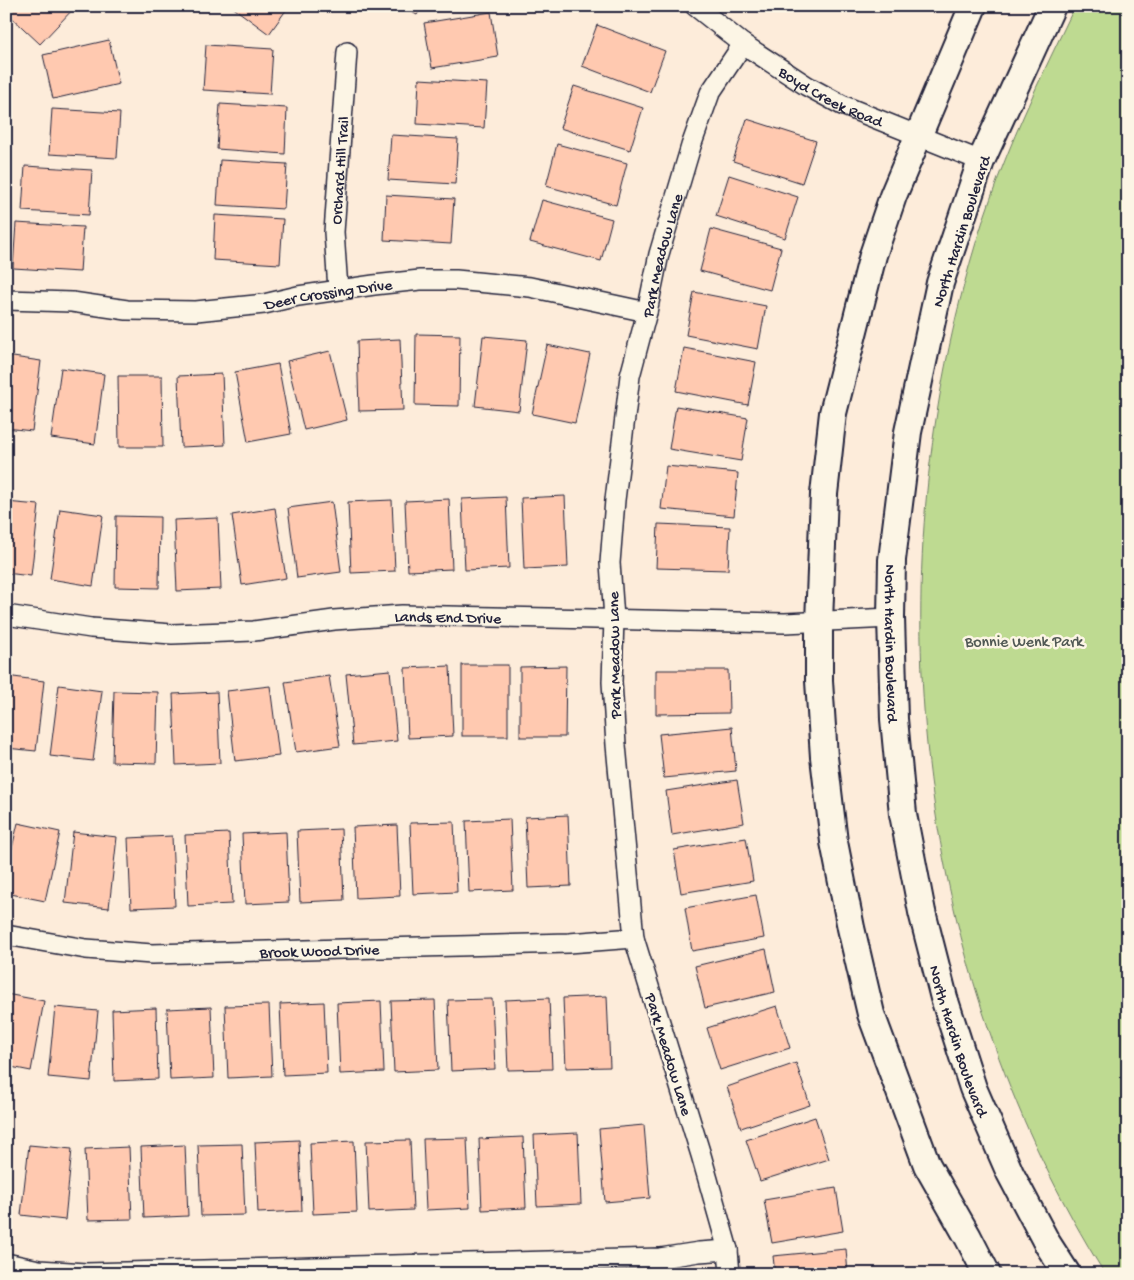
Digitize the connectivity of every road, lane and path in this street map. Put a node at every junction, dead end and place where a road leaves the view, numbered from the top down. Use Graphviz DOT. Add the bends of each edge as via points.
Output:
graph roads {
  1 [pos="695,6"];
  2 [pos="973,6"];
  3 [pos="1052,6"];
  4 [pos="743,44"];
  5 [pos="347,52"];
  6 [pos="918,136"];
  7 [pos="980,161"];
  8 [pos="338,289"];
  9 [pos="6,300"];
  10 [pos="647,312"];
  11 [pos="6,615"];
  12 [pos="614,618"];
  13 [pos="891,618"];
  14 [pos="819,622"];
  15 [pos="6,935"];
  16 [pos="634,938"];
  17 [pos="728,1250"];
  18 [pos="6,1263"];
  19 [pos="86,1273"];
  20 [pos="730,1274"];
  21 [pos="987,1274"];
  22 [pos="1067,1274"];
  1 -- 4 [label="street, Boyd Creek Road"];
  2 -- 6 [label="main road"];
  3 -- 7 [label="main road, North Hardin Boulevard"];
  4 -- 6 [label="street, Boyd Creek Road" via="842,105"];
  4 -- 10 [label="street, Park Meadow Lane" via="710,93 659,254"];
  5 -- 8 [label="street, Orchard Hill Trail" via="334,232"];
  6 -- 7 [label="street, Boyd Creek Road"];
  6 -- 14 [label="main road" via="873,255 833,413 824,494"];
  7 -- 13 [label="main road, North Hardin Boulevard" via="940,283 908,432 892,560"];
  8 -- 9 [label="street, Deer Crossing Drive" via="264,304 196,311 127,310 72,302"];
  8 -- 10 [label="street, Deer Crossing Drive" via="420,280 493,282"];
  10 -- 12 [label="street, Park Meadow Lane" via="630,376 615,500 610,562"];
  11 -- 12 [label="street, Lands End Drive" via="91,628 172,634 254,631 402,615"];
  12 -- 14 [label="street, Lands End Drive"];
  12 -- 16 [label="street, Park Meadow Lane" via="612,682"];
  13 -- 14 [label="street, Lands End Drive"];
  13 -- 22 [label="main road, North Hardin Boulevard" via="894,719 903,814 922,912 944,998 973,1088 1010,1173"];
  14 -- 21 [label="main road" via="824,758 834,842 871,1014 927,1165"];
  15 -- 16 [label="street, Brook Wood Drive" via="86,949 152,954 569,944"];
  16 -- 17 [label="street, Park Meadow Lane"];
  17 -- 19 [label="street" via="660,1258"];
  17 -- 20 [label="street, Park Meadow Lane"];
  18 -- 19 [label="street" via="39,1270"];
}
